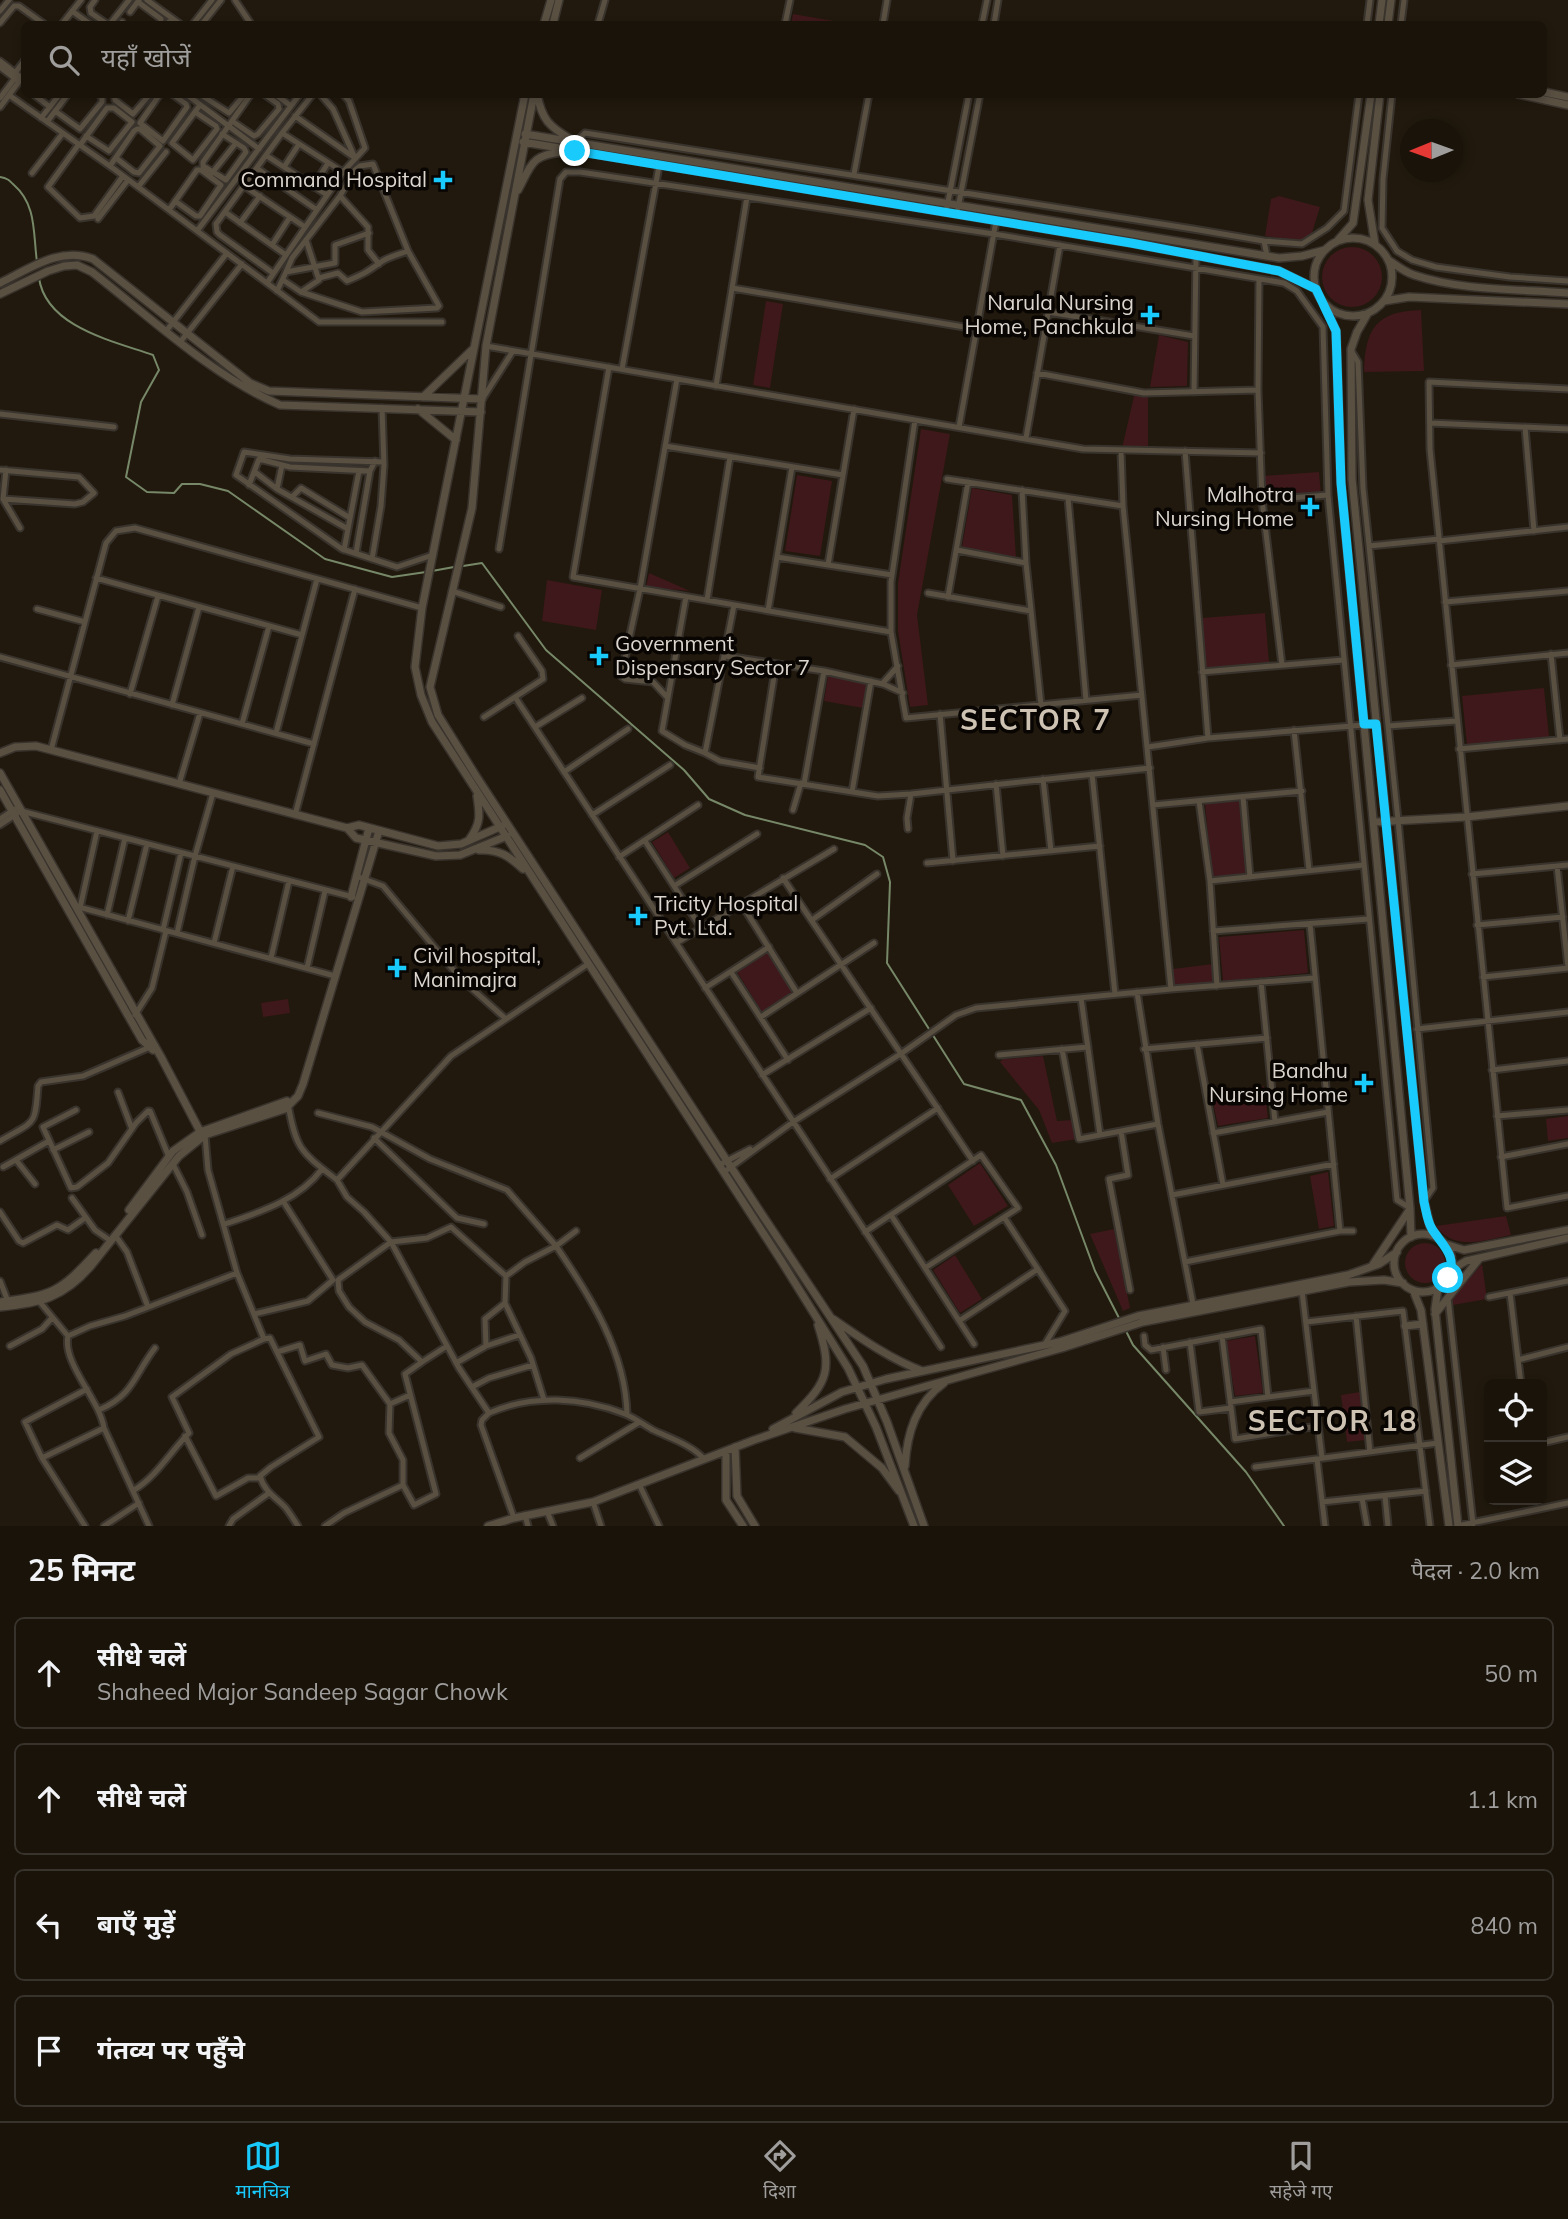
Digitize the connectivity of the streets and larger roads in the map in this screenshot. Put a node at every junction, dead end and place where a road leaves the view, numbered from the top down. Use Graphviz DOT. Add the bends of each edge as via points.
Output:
graph roads {
  1 [pos="9,0"];
  2 [pos="81,0"];
  3 [pos="95,0"];
  4 [pos="129,0"];
  5 [pos="147,0"];
  6 [pos="212,0"];
  7 [pos="221,0"];
  8 [pos="234,0"];
  9 [pos="551,0"];
  10 [pos="559,0"];
  11 [pos="605,0"];
  12 [pos="790,0"];
  13 [pos="887,0"];
  14 [pos="987,0"];
  15 [pos="998,0"];
  16 [pos="1370,0"];
  17 [pos="1382,0"];
  18 [pos="1391,0"];
  19 [pos="1404,0"];
  20 [pos="139,1"];
  21 [pos="0,11"];
  22 [pos="72,12"];
  23 [pos="130,12"];
  24 [pos="40,21"];
  25 [pos="64,21"];
  26 [pos="86,21"];
  27 [pos="103,21"];
  28 [pos="111,21"];
  29 [pos="161,21"];
  30 [pos="169,21"];
  31 [pos="195,21"];
  32 [pos="204,21"];
  33 [pos="249,21"];
  34 [pos="545,21"];
  35 [pos="554,21"];
  36 [pos="599,21"];
  37 [pos="786,21"];
  38 [pos="884,21"];
  39 [pos="983,21"];
  40 [pos="994,21"];
  41 [pos="1367,21"];
  42 [pos="1379,21"];
  43 [pos="1388,21"];
  44 [pos="1401,21"];
  45 [pos="0,23"];
  46 [pos="0,61"];
  47 [pos="0,67"];
  48 [pos="19,77"];
  49 [pos="1547,93"];
  50 [pos="9,95"];
  51 [pos="1568,97"];
  52 [pos="0,98"];
  53 [pos="38,98"];
  54 [pos="58,98"];
  55 [pos="64,98"];
  56 [pos="102,98"];
  57 [pos="115,98"];
  58 [pos="147,98"];
  59 [pos="157,98"];
  60 [pos="178,98"];
  61 [pos="191,98"];
  62 [pos="204,98"];
  63 [pos="208,98"];
  64 [pos="240,98"];
  65 [pos="248,98"];
  66 [pos="270,98"];
  67 [pos="279,98"];
  68 [pos="297,98"];
  69 [pos="308,98"];
  70 [pos="309,98"];
  71 [pos="323,98"];
  72 [pos="346,98"];
  73 [pos="523,98"];
  74 [pos="535,98"];
  75 [pos="537,98"];
  76 [pos="868,98"];
  77 [pos="968,98"];
  78 [pos="979,98"];
  79 [pos="1358,98"];
  80 [pos="1370,98"];
  81 [pos="1380,98"];
  82 [pos="1392,98"];
  83 [pos="1538,98"];
  84 [pos="1568,104"];
  85 [pos="199,105"];
  86 [pos="0,107"];
  87 [pos="289,108"];
  88 [pos="52,109"];
  89 [pos="195,111"];
  90 [pos="295,116"];
  91 [pos="44,120"];
  92 [pos="230,123"];
  93 [pos="63,133"];
  94 [pos="282,133"];
  95 [pos="222,134"];
  96 [pos="527,134"];
  97 [pos="86,136"];
  98 [pos="516,136"];
  99 [pos="576,142"];
  100 [pos="236,143"];
  101 [pos="525,143"];
  102 [pos="299,144"];
  103 [pos="80,145"];
  104 [pos="1374,148"];
  105 [pos="259,149"];
  106 [pos="1386,149"];
  107 [pos="575,151"];
  108 [pos="166,152"];
  109 [pos="267,156"];
  110 [pos="116,158"];
  111 [pos="355,158"];
  112 [pos="328,163"];
  113 [pos="110,166"];
  114 [pos="659,166"];
  115 [pos="284,167"];
  116 [pos="258,169"];
  117 [pos="342,172"];
  118 [pos="32,173"];
  119 [pos="212,173"];
  120 [pos="854,174"];
  121 [pos="126,178"];
  122 [pos="656,183"];
  123 [pos="244,186"];
  124 [pos="138,187"];
  125 [pos="313,187"];
  126 [pos="951,189"];
  127 [pos="962,191"];
  128 [pos="327,195"];
  129 [pos="260,196"];
  130 [pos="340,196"];
  131 [pos="514,197"];
  132 [pos="747,197"];
  133 [pos="175,201"];
  134 [pos="948,203"];
  135 [pos="959,205"];
  136 [pos="169,209"];
  137 [pos="317,210"];
  138 [pos="993,211"];
  139 [pos="225,212"];
  140 [pos="946,213"];
  141 [pos="1004,213"];
  142 [pos="957,215"];
  143 [pos="290,217"];
  144 [pos="98,219"];
  145 [pos="997,221"];
  146 [pos="240,223"];
  147 [pos="1174,226"];
  148 [pos="305,227"];
  149 [pos="197,231"];
  150 [pos="369,233"];
  151 [pos="994,234"];
  152 [pos="306,240"];
  153 [pos="1171,240"];
  154 [pos="1264,241"];
  155 [pos="1337,241"];
  156 [pos="1375,244"];
  157 [pos="272,245"];
  158 [pos="1060,245"];
  159 [pos="1325,250"];
  160 [pos="408,251"];
  161 [pos="227,253"];
  162 [pos="286,255"];
  163 [pos="1196,256"];
  164 [pos="1267,256"];
  165 [pos="1389,261"];
  166 [pos="242,264"];
  167 [pos="379,264"];
  168 [pos="316,267"];
  169 [pos="1195,268"];
  170 [pos="286,272"];
  171 [pos="273,273"];
  172 [pos="319,278"];
  173 [pos="1259,279"];
  174 [pos="283,281"];
  175 [pos="1568,281"];
  176 [pos="267,282"];
  177 [pos="0,283"];
  178 [pos="732,288"];
  179 [pos="1316,289"];
  180 [pos="277,290"];
  181 [pos="301,292"];
  182 [pos="1568,293"];
  183 [pos="0,294"];
  184 [pos="1384,301"];
  185 [pos="1323,302"];
  186 [pos="1568,304"];
  187 [pos="1048,312"];
  188 [pos="1368,313"];
  189 [pos="442,322"];
  190 [pos="173,323"];
  191 [pos="976,328"];
  192 [pos="167,330"];
  193 [pos="187,334"];
  194 [pos="1194,336"];
  195 [pos="181,341"];
  196 [pos="486,346"];
  197 [pos="474,348"];
  198 [pos="1351,349"];
  199 [pos="513,351"];
  200 [pos="532,354"];
  201 [pos="1337,364"];
  202 [pos="609,367"];
  203 [pos="622,369"];
  204 [pos="1037,373"];
  205 [pos="1323,373"];
  206 [pos="677,379"];
  207 [pos="716,386"];
  208 [pos="1568,389"];
  209 [pos="1258,390"];
  210 [pos="1194,392"];
  211 [pos="423,397"];
  212 [pos="464,398"];
  213 [pos="482,399"];
  214 [pos="382,408"];
  215 [pos="418,409"];
  216 [pos="854,409"];
  217 [pos="461,411"];
  218 [pos="481,412"];
  219 [pos="0,414"];
  220 [pos="915,420"];
  221 [pos="1430,423"];
  222 [pos="114,427"];
  223 [pos="1525,427"];
  224 [pos="959,428"];
  225 [pos="1568,429"];
  226 [pos="1026,438"];
  227 [pos="456,440"];
  228 [pos="665,446"];
  229 [pos="1121,451"];
  230 [pos="1185,451"];
  231 [pos="1261,453"];
  232 [pos="730,457"];
  233 [pos="290,459"];
  234 [pos="375,461"];
  235 [pos="383,462"];
  236 [pos="282,465"];
  237 [pos="290,467"];
  238 [pos="792,467"];
  239 [pos="3,470"];
  240 [pos="359,471"];
  241 [pos="370,471"];
  242 [pos="255,472"];
  243 [pos="843,475"];
  244 [pos="947,479"];
  245 [pos="968,482"];
  246 [pos="248,485"];
  247 [pos="277,489"];
  248 [pos="1022,490"];
  249 [pos="1328,495"];
  250 [pos="292,497"];
  251 [pos="1068,498"];
  252 [pos="3,499"];
  253 [pos="1262,500"];
  254 [pos="364,504"];
  255 [pos="381,506"];
  256 [pos="1123,506"];
  257 [pos="350,518"];
  258 [pos="1568,527"];
  259 [pos="20,528"];
  260 [pos="348,528"];
  261 [pos="1534,531"];
  262 [pos="1439,540"];
  263 [pos="1369,546"];
  264 [pos="499,548"];
  265 [pos="344,550"];
  266 [pos="957,550"];
  267 [pos="356,553"];
  268 [pos="433,553"];
  269 [pos="777,557"];
  270 [pos="372,559"];
  271 [pos="1026,563"];
  272 [pos="828,565"];
  273 [pos="892,575"];
  274 [pos="96,579"];
  275 [pos="317,579"];
  276 [pos="355,589"];
  277 [pos="640,589"];
  278 [pos="1568,591"];
  279 [pos="928,593"];
  280 [pos="451,595"];
  281 [pos="158,596"];
  282 [pos="685,597"];
  283 [pos="948,597"];
  284 [pos="707,600"];
  285 [pos="1445,602"];
  286 [pos="734,605"];
  287 [pos="199,607"];
  288 [pos="501,607"];
  289 [pos="422,608"];
  290 [pos="37,609"];
  291 [pos="768,611"];
  292 [pos="1031,611"];
  293 [pos="85,622"];
  294 [pos="269,626"];
  295 [pos="891,632"];
  296 [pos="302,635"];
  297 [pos="518,636"];
  298 [pos="1568,653"];
  299 [pos="1552,654"];
  300 [pos="725,656"];
  301 [pos="0,657"];
  302 [pos="1343,660"];
  303 [pos="776,664"];
  304 [pos="1282,665"];
  305 [pos="1451,665"];
  306 [pos="898,666"];
  307 [pos="824,671"];
  308 [pos="1202,672"];
  309 [pos="70,677"];
  310 [pos="1346,677"];
  311 [pos="871,681"];
  312 [pos="1360,682"];
  313 [pos="882,684"];
  314 [pos="903,693"];
  315 [pos="130,694"];
  316 [pos="1142,695"];
  317 [pos="515,697"];
  318 [pos="667,697"];
  319 [pos="582,698"];
  320 [pos="1086,700"];
  321 [pos="172,705"];
  322 [pos="1041,705"];
  323 [pos="200,713"];
  324 [pos="940,714"];
  325 [pos="484,717"];
  326 [pos="1456,721"];
  327 [pos="242,724"];
  328 [pos="1364,724"];
  329 [pos="1376,724"];
  330 [pos="1350,725"];
  331 [pos="1388,726"];
  332 [pos="535,727"];
  333 [pos="628,729"];
  334 [pos="1294,730"];
  335 [pos="276,733"];
  336 [pos="1208,738"];
  337 [pos="1568,739"];
  338 [pos="1560,740"];
  339 [pos="314,744"];
  340 [pos="1148,747"];
  341 [pos="1459,749"];
  342 [pos="51,750"];
  343 [pos="0,753"];
  344 [pos="705,753"];
  345 [pos="670,765"];
  346 [pos="760,768"];
  347 [pos="1150,768"];
  348 [pos="564,772"];
  349 [pos="0,773"];
  350 [pos="1092,774"];
  351 [pos="1043,779"];
  352 [pos="180,784"];
  353 [pos="802,784"];
  354 [pos="996,784"];
  355 [pos="947,789"];
  356 [pos="0,790"];
  357 [pos="1301,791"];
  358 [pos="477,792"];
  359 [pos="852,792"];
  360 [pos="214,793"];
  361 [pos="911,794"];
  362 [pos="1242,797"];
  363 [pos="1199,801"];
  364 [pos="698,805"];
  365 [pos="1153,805"];
  366 [pos="1568,806"];
  367 [pos="793,810"];
  368 [pos="16,811"];
  369 [pos="295,815"];
  370 [pos="592,815"];
  371 [pos="1466,817"];
  372 [pos="0,819"];
  373 [pos="1398,820"];
  374 [pos="1386,821"];
  375 [pos="1374,822"];
  376 [pos="0,825"];
  377 [pos="504,825"];
  378 [pos="347,828"];
  379 [pos="369,828"];
  380 [pos="908,829"];
  381 [pos="97,831"];
  382 [pos="379,831"];
  383 [pos="509,834"];
  384 [pos="757,834"];
  385 [pos="125,838"];
  386 [pos="365,840"];
  387 [pos="469,841"];
  388 [pos="645,841"];
  389 [pos="375,843"];
  390 [pos="147,844"];
  391 [pos="1100,846"];
  392 [pos="834,849"];
  393 [pos="471,851"];
  394 [pos="1051,851"];
  395 [pos="181,853"];
  396 [pos="195,856"];
  397 [pos="1003,856"];
  398 [pos="620,857"];
  399 [pos="953,861"];
  400 [pos="927,863"];
  401 [pos="1364,865"];
  402 [pos="1568,865"];
  403 [pos="233,866"];
  404 [pos="1557,866"];
  405 [pos="1309,870"];
  406 [pos="877,874"];
  407 [pos="1472,874"];
  408 [pos="356,876"];
  409 [pos="532,877"];
  410 [pos="1250,877"];
  411 [pos="783,878"];
  412 [pos="365,879"];
  413 [pos="289,881"];
  414 [pos="1210,881"];
  415 [pos="674,886"];
  416 [pos="326,891"];
  417 [pos="355,898"];
  418 [pos="741,903"];
  419 [pos="65,904"];
  420 [pos="78,907"];
  421 [pos="107,915"];
  422 [pos="1563,917"];
  423 [pos="1369,919"];
  424 [pos="128,920"];
  425 [pos="812,920"];
  426 [pos="1310,924"];
  427 [pos="1477,925"];
  428 [pos="701,928"];
  429 [pos="165,930"];
  430 [pos="1213,931"];
  431 [pos="177,933"];
  432 [pos="214,943"];
  433 [pos="676,943"];
  434 [pos="874,943"];
  435 [pos="769,947"];
  436 [pos="271,958"];
  437 [pos="589,964"];
  438 [pos="842,964"];
  439 [pos="1568,967"];
  440 [pos="307,968"];
  441 [pos="731,972"];
  442 [pos="335,976"];
  443 [pos="1483,977"];
  444 [pos="1315,978"];
  445 [pos="1261,982"];
  446 [pos="1217,986"];
  447 [pos="705,988"];
  448 [pos="1171,989"];
  449 [pos="1137,992"];
  450 [pos="797,993"];
  451 [pos="1115,994"];
  452 [pos="1081,998"];
  453 [pos="872,1008"];
  454 [pos="1568,1012"];
  455 [pos="761,1017"];
  456 [pos="134,1018"];
  457 [pos="506,1019"];
  458 [pos="1488,1023"];
  459 [pos="1418,1029"];
  460 [pos="1267,1038"];
  461 [pos="1197,1044"];
  462 [pos="1088,1046"];
  463 [pos="150,1047"];
  464 [pos="1062,1049"];
  465 [pos="1144,1049"];
  466 [pos="902,1053"];
  467 [pos="999,1055"];
  468 [pos="161,1057"];
  469 [pos="788,1059"];
  470 [pos="1568,1061"];
  471 [pos="1492,1070"];
  472 [pos="762,1075"];
  473 [pos="118,1092"];
  474 [pos="288,1104"];
  475 [pos="938,1108"];
  476 [pos="76,1110"];
  477 [pos="1568,1110"];
  478 [pos="1328,1112"];
  479 [pos="318,1113"];
  480 [pos="1497,1116"];
  481 [pos="793,1122"];
  482 [pos="1275,1122"];
  483 [pos="1158,1124"];
  484 [pos="132,1129"];
  485 [pos="1121,1131"];
  486 [pos="89,1132"];
  487 [pos="380,1132"];
  488 [pos="1213,1133"];
  489 [pos="203,1134"];
  490 [pos="1100,1135"];
  491 [pos="374,1138"];
  492 [pos="0,1141"];
  493 [pos="49,1141"];
  494 [pos="1568,1144"];
  495 [pos="53,1150"];
  496 [pos="1502,1157"];
  497 [pos="16,1160"];
  498 [pos="171,1160"];
  499 [pos="973,1161"];
  500 [pos="1334,1164"];
  501 [pos="725,1166"];
  502 [pos="3,1167"];
  503 [pos="323,1169"];
  504 [pos="830,1179"];
  505 [pos="337,1180"];
  506 [pos="35,1184"];
  507 [pos="1223,1185"];
  508 [pos="1172,1195"];
  509 [pos="1568,1196"];
  510 [pos="72,1198"];
  511 [pos="283,1201"];
  512 [pos="1424,1202"];
  513 [pos="1410,1208"];
  514 [pos="0,1212"];
  515 [pos="891,1215"];
  516 [pos="1004,1217"];
  517 [pos="86,1218"];
  518 [pos="225,1224"];
  519 [pos="484,1224"];
  520 [pos="1568,1230"];
  521 [pos="576,1231"];
  522 [pos="1340,1231"];
  523 [pos="1353,1231"];
  524 [pos="865,1232"];
  525 [pos="202,1235"];
  526 [pos="111,1237"];
  527 [pos="1411,1237"];
  528 [pos="1568,1238"];
  529 [pos="1442,1241"];
  530 [pos="391,1242"];
  531 [pos="556,1246"];
  532 [pos="1397,1252"];
  533 [pos="1480,1258"];
  534 [pos="1185,1262"];
  535 [pos="925,1268"];
  536 [pos="1371,1268"];
  537 [pos="1038,1269"];
  538 [pos="1451,1270"];
  539 [pos="237,1273"];
  540 [pos="506,1276"];
  541 [pos="0,1281"];
  542 [pos="1568,1281"];
  543 [pos="1403,1283"];
  544 [pos="1438,1288"];
  545 [pos="1130,1290"];
  546 [pos="1413,1290"];
  547 [pos="1302,1291"];
  548 [pos="1510,1293"];
  549 [pos="1489,1297"];
  550 [pos="1448,1298"];
  551 [pos="39,1301"];
  552 [pos="505,1303"];
  553 [pos="4,1304"];
  554 [pos="1193,1304"];
  555 [pos="148,1307"];
  556 [pos="254,1314"];
  557 [pos="1435,1314"];
  558 [pos="815,1315"];
  559 [pos="1356,1316"];
  560 [pos="830,1317"];
  561 [pos="52,1318"];
  562 [pos="960,1321"];
  563 [pos="1306,1322"];
  564 [pos="1128,1323"];
  565 [pos="1423,1324"];
  566 [pos="1405,1326"];
  567 [pos="1436,1328"];
  568 [pos="1110,1329"];
  569 [pos="1452,1333"];
  570 [pos="519,1335"];
  571 [pos="68,1336"];
  572 [pos="1144,1336"];
  573 [pos="1222,1336"];
  574 [pos="264,1339"];
  575 [pos="1190,1342"];
  576 [pos="974,1344"];
  577 [pos="1045,1345"];
  578 [pos="10,1346"];
  579 [pos="447,1346"];
  580 [pos="486,1346"];
  581 [pos="941,1347"];
  582 [pos="1568,1347"];
  583 [pos="155,1348"];
  584 [pos="1163,1348"];
  585 [pos="277,1352"];
  586 [pos="1518,1360"];
  587 [pos="422,1362"];
  588 [pos="456,1363"];
  589 [pos="533,1365"];
  590 [pos="1166,1370"];
  591 [pos="924,1372"];
  592 [pos="951,1378"];
  593 [pos="1520,1379"];
  594 [pos="870,1383"];
  595 [pos="472,1387"];
  596 [pos="857,1388"];
  597 [pos="87,1390"];
  598 [pos="1314,1391"];
  599 [pos="410,1395"];
  600 [pos="1268,1397"];
  601 [pos="544,1400"];
  602 [pos="877,1400"];
  603 [pos="390,1404"];
  604 [pos="865,1404"];
  605 [pos="1230,1405"];
  606 [pos="99,1410"];
  607 [pos="489,1413"];
  608 [pos="627,1415"];
  609 [pos="638,1423"];
  610 [pos="789,1424"];
  611 [pos="1318,1426"];
  612 [pos="104,1429"];
  613 [pos="186,1436"];
  614 [pos="1568,1437"];
  615 [pos="1546,1442"];
  616 [pos="1437,1443"];
  617 [pos="1420,1445"];
  618 [pos="735,1447"];
  619 [pos="726,1451"];
  620 [pos="1370,1452"];
  621 [pos="42,1458"];
  622 [pos="580,1458"];
  623 [pos="1319,1458"];
  624 [pos="704,1459"];
  625 [pos="1255,1467"];
  626 [pos="905,1471"];
  627 [pos="261,1478"];
  628 [pos="639,1484"];
  629 [pos="403,1485"];
  630 [pos="134,1490"];
  631 [pos="1426,1491"];
  632 [pos="269,1493"];
  633 [pos="1385,1496"];
  634 [pos="1362,1498"];
  635 [pos="905,1500"];
  636 [pos="593,1502"];
  637 [pos="139,1503"];
  638 [pos="1322,1503"];
  639 [pos="1568,1503"];
  640 [pos="1536,1505"];
  641 [pos="1536,1510"];
  642 [pos="547,1511"];
  643 [pos="525,1515"];
  644 [pos="513,1518"];
  645 [pos="1472,1524"];
  646 [pos="85,1526"];
  647 [pos="104,1526"];
  648 [pos="149,1526"];
  649 [pos="229,1526"];
  650 [pos="298,1526"];
  651 [pos="325,1526"];
  652 [pos="488,1526"];
  653 [pos="527,1526"];
  654 [pos="553,1526"];
  655 [pos="601,1526"];
  656 [pos="659,1526"];
  657 [pos="743,1526"];
  658 [pos="755,1526"];
  659 [pos="914,1526"];
  660 [pos="924,1526"];
  661 [pos="1325,1526"];
  662 [pos="1367,1526"];
  663 [pos="1388,1526"];
  664 [pos="1430,1526"];
  665 [pos="1449,1526"];
  666 [pos="1457,1526"];
  1 -- 21 [label="street"];
  2 -- 22 [label="street"];
  3 -- 27 [label="street" via="91,13"];
  4 -- 28 [label="street"];
  5 -- 30 [label="street"];
  6 -- 31 [label="street"];
  7 -- 32 [label="street"];
  8 -- 33 [label="street"];
  9 -- 34 [label="street"];
  10 -- 35 [label="street"];
  11 -- 36 [label="street"];
  12 -- 37 [label="street"];
  13 -- 38 [label="street"];
  14 -- 39 [label="street"];
  15 -- 40 [label="street"];
  16 -- 41 [label="street"];
  17 -- 42 [label="street"];
  18 -- 43 [label="street"];
  19 -- 44 [label="street"];
  20 -- 23 [label="street"];
  20 -- 29 [label="street"];
  22 -- 25 [label="street"];
  22 -- 26 [label="street"];
  24 -- 45 [label="street" via="14,6"];
  46 -- 48 [label="street"];
  47 -- 48 [label="street"];
  48 -- 50 [label="street"];
  48 -- 52 [label="street"];
  49 -- 51 [label="street"];
  50 -- 86 [label="street"];
  50 -- 91 [label="street"];
  53 -- 88 [label="street"];
  54 -- 88 [label="street"];
  55 -- 88 [label="street"];
  56 -- 88 [label="street" via="80,129"];
  57 -- 58 [label="street" via="133,114"];
  59 -- 60 [label="street" via="140,123 163,141 187,107"];
  61 -- 85 [label="street"];
  62 -- 85 [label="street"];
  63 -- 64 [label="street" via="229,113"];
  65 -- 92 [label="street"];
  66 -- 92 [label="street" via="279,109 258,134"];
  67 -- 87 [label="street"];
  68 -- 87 [label="street"];
  69 -- 87 [label="street" via="296,111"];
  70 -- 90 [label="street"];
  71 -- 111 [label="street"];
  72 -- 111 [label="street" via="366,144"];
  73 -- 98 [label="street"];
  74 -- 96 [label="street"];
  75 -- 99 [label="street" via="547,123"];
  76 -- 120 [label="street"];
  77 -- 126 [label="street"];
  78 -- 127 [label="street"];
  79 -- 154 [label="street" via="1344,211 1302,244"];
  80 -- 155 [label="street" via="1353,223"];
  81 -- 104 [label="street"];
  82 -- 106 [label="street"];
  83 -- 84 [label="street"];
  85 -- 89 [label="street"];
  85 -- 92 [label="street"];
  87 -- 105 [label="street"];
  88 -- 91 [label="street"];
  89 -- 89 [label="street" via="172,143 190,160 217,130"];
  90 -- 94 [label="street"];
  90 -- 111 [label="street"];
  91 -- 93 [label="street"];
  92 -- 95 [label="street"];
  92 -- 105 [label="street"];
  93 -- 103 [label="street"];
  93 -- 118 [label="street"];
  94 -- 102 [label="street"];
  94 -- 109 [label="street"];
  95 -- 100 [label="street"];
  95 -- 119 [label="street" via="203,162"];
  96 -- 98 [label="street"];
  96 -- 99 [label="street"];
  96 -- 101 [label="street"];
  97 -- 97 [label="street" via="107,108 132,122 109,150"];
  97 -- 103 [label="street"];
  98 -- 101 [label="street"];
  98 -- 197 [label="street"];
  99 -- 120 [label="street" via="585,133"];
  99 -- 134 [label="street"];
  100 -- 119 [label="street"];
  100 -- 119 [label="street" via="246,152 227,178"];
  101 -- 107 [label="street"];
  101 -- 131 [label="street"];
  102 -- 112 [label="street"];
  102 -- 115 [label="street"];
  103 -- 113 [label="street"];
  103 -- 121 [label="street" via="48,187 80,218 94,216"];
  104 -- 106 [label="street"];
  104 -- 156 [label="street" via="1368,200"];
  105 -- 149 [label="street"];
  106 -- 175 [label="street" via="1382,228 1404,256 1436,267"];
  107 -- 114 [label="street"];
  107 -- 131 [label="street" via="537,158"];
  108 -- 124 [label="street"];
  109 -- 115 [label="street"];
  109 -- 116 [label="street"];
  110 -- 110 [label="street" via="137,129 160,146 139,173"];
  110 -- 113 [label="street"];
  111 -- 117 [label="street"];
  112 -- 117 [label="street"];
  112 -- 125 [label="street"];
  113 -- 121 [label="street"];
  114 -- 122 [label="street"];
  114 -- 140 [label="street"];
  115 -- 125 [label="street"];
  116 -- 123 [label="street"];
  116 -- 137 [label="street"];
  117 -- 128 [label="street"];
  120 -- 126 [label="street"];
  121 -- 124 [label="street"];
  121 -- 144 [label="street"];
  122 -- 132 [label="street"];
  122 -- 200 [label="street" via="580,172 566,172 560,179"];
  122 -- 203 [label="street"];
  123 -- 129 [label="street"];
  123 -- 139 [label="street"];
  124 -- 136 [label="street"];
  125 -- 128 [label="street"];
  126 -- 127 [label="street"];
  126 -- 134 [label="street"];
  127 -- 135 [label="street"];
  127 -- 147 [label="street"];
  128 -- 137 [label="street"];
  129 -- 143 [label="street"];
  129 -- 146 [label="street"];
  130 -- 150 [label="street"];
  130 -- 152 [label="street"];
  130 -- 160 [label="street" via="355,170 373,164"];
  131 -- 196 [label="street"];
  132 -- 151 [label="street"];
  132 -- 178 [label="street"];
  133 -- 133 [label="street" via="197,170 221,185 200,216"];
  133 -- 136 [label="street"];
  134 -- 135 [label="street"];
  134 -- 140 [label="street"];
  135 -- 138 [label="street"];
  135 -- 142 [label="street"];
  136 -- 149 [label="street"];
  137 -- 148 [label="street"];
  138 -- 141 [label="street"];
  138 -- 145 [label="street"];
  139 -- 146 [label="street"];
  139 -- 171 [label="street" via="216,224 217,232"];
  140 -- 142 [label="street"];
  141 -- 145 [label="street"];
  141 -- 153 [label="street"];
  142 -- 145 [label="street"];
  143 -- 148 [label="street"];
  143 -- 157 [label="street"];
  145 -- 151 [label="street"];
  145 -- 163 [label="street"];
  146 -- 157 [label="street"];
  147 -- 153 [label="street"];
  147 -- 154 [label="street"];
  148 -- 162 [label="street"];
  149 -- 161 [label="street"];
  150 -- 167 [label="street" via="369,250"];
  150 -- 168 [label="street" via="335,245 335,263"];
  151 -- 158 [label="street"];
  151 -- 191 [label="street"];
  152 -- 168 [label="street"];
  152 -- 170 [label="street"];
  153 -- 164 [label="street"];
  154 -- 164 [label="street"];
  155 -- 156 [label="street" via="1357,238"];
  155 -- 159 [label="street"];
  156 -- 165 [label="street"];
  157 -- 162 [label="street"];
  158 -- 169 [label="street"];
  158 -- 187 [label="street"];
  159 -- 164 [label="street" via="1302,256"];
  159 -- 179 [label="street" via="1314,272"];
  160 -- 167 [label="street"];
  160 -- 181 [label="street" via="439,302 437,308 362,312"];
  161 -- 166 [label="street"];
  161 -- 190 [label="street"];
  162 -- 171 [label="street"];
  163 -- 169 [label="street"];
  163 -- 179 [label="street" via="1279,271"];
  165 -- 182 [label="street" via="1432,279"];
  165 -- 184 [label="street" via="1392,282"];
  166 -- 176 [label="street"];
  166 -- 193 [label="street"];
  167 -- 172 [label="street" via="347,281 338,273"];
  168 -- 170 [label="street"];
  168 -- 172 [label="street"];
  169 -- 173 [label="street"];
  169 -- 194 [label="street"];
  170 -- 174 [label="street"];
  171 -- 176 [label="street"];
  172 -- 181 [label="street"];
  173 -- 205 [label="street" via="1284,283 1297,291 1315,314 1323,327"];
  173 -- 209 [label="street"];
  174 -- 180 [label="street"];
  174 -- 181 [label="street"];
  176 -- 180 [label="street"];
  177 -- 190 [label="street" via="45,261 82,254"];
  178 -- 191 [label="street"];
  178 -- 207 [label="street"];
  179 -- 185 [label="street"];
  180 -- 189 [label="street" via="320,322"];
  183 -- 192 [label="street" via="48,271 77,265"];
  184 -- 186 [label="street" via="1409,297"];
  184 -- 188 [label="street"];
  185 -- 188 [label="street" via="1339,314"];
  185 -- 201 [label="street" via="1336,331"];
  187 -- 194 [label="street"];
  187 -- 204 [label="street"];
  188 -- 198 [label="street"];
  190 -- 192 [label="street"];
  190 -- 193 [label="street"];
  191 -- 224 [label="street"];
  192 -- 195 [label="street"];
  193 -- 195 [label="street"];
  193 -- 211 [label="street" via="250,383 269,391"];
  194 -- 210 [label="street"];
  195 -- 214 [label="street" via="253,394 280,405"];
  196 -- 199 [label="street"];
  196 -- 213 [label="street"];
  197 -- 211 [label="street"];
  197 -- 212 [label="street"];
  198 -- 263 [label="street" via="1358,362"];
  198 -- 329 [label="street" via="1352,478"];
  199 -- 200 [label="street"];
  199 -- 213 [label="street"];
  200 -- 202 [label="street"];
  200 -- 264 [label="street"];
  201 -- 205 [label="street"];
  201 -- 312 [label="street" via="1341,483"];
  202 -- 203 [label="street"];
  202 -- 277 [label="street" via="573,577"];
  203 -- 206 [label="street"];
  204 -- 210 [label="street" via="1144,393"];
  204 -- 226 [label="street"];
  205 -- 249 [label="street"];
  206 -- 207 [label="street"];
  206 -- 228 [label="street"];
  207 -- 216 [label="street"];
  208 -- 221 [label="street" via="1429,382"];
  209 -- 210 [label="street"];
  209 -- 231 [label="street"];
  211 -- 212 [label="street"];
  212 -- 213 [label="street"];
  212 -- 217 [label="street"];
  213 -- 218 [label="street"];
  214 -- 215 [label="street"];
  214 -- 235 [label="street"];
  215 -- 217 [label="street"];
  215 -- 227 [label="street"];
  216 -- 220 [label="street"];
  216 -- 243 [label="street"];
  217 -- 218 [label="street"];
  217 -- 227 [label="street"];
  218 -- 280 [label="street" via="472,508"];
  219 -- 222 [label="street"];
  220 -- 224 [label="street"];
  220 -- 273 [label="street"];
  221 -- 223 [label="street"];
  221 -- 262 [label="street"];
  223 -- 225 [label="street"];
  223 -- 261 [label="street"];
  224 -- 226 [label="street"];
  226 -- 229 [label="street"];
  227 -- 268 [label="street"];
  228 -- 232 [label="street"];
  228 -- 277 [label="street"];
  229 -- 230 [label="street"];
  229 -- 256 [label="street"];
  230 -- 231 [label="street"];
  230 -- 308 [label="street"];
  231 -- 253 [label="street"];
  232 -- 238 [label="street"];
  232 -- 284 [label="street"];
  233 -- 234 [label="street"];
  233 -- 237 [label="street"];
  233 -- 246 [label="street" via="244,452 236,475"];
  234 -- 235 [label="street"];
  234 -- 241 [label="street"];
  235 -- 255 [label="street"];
  236 -- 237 [label="street"];
  236 -- 242 [label="street" via="259,459"];
  236 -- 247 [label="street"];
  237 -- 240 [label="street"];
  238 -- 243 [label="street"];
  238 -- 269 [label="street"];
  239 -- 252 [label="street"];
  239 -- 252 [label="street" via="79,477 94,493 75,504"];
  240 -- 241 [label="street"];
  240 -- 257 [label="street"];
  241 -- 254 [label="street"];
  242 -- 246 [label="street"];
  242 -- 247 [label="street"];
  243 -- 272 [label="street"];
  244 -- 245 [label="street"];
  245 -- 248 [label="street"];
  245 -- 266 [label="street"];
  246 -- 265 [label="street"];
  247 -- 250 [label="street"];
  248 -- 251 [label="street"];
  248 -- 271 [label="street"];
  249 -- 253 [label="street"];
  249 -- 302 [label="street"];
  250 -- 257 [label="street" via="303,489"];
  250 -- 260 [label="street"];
  251 -- 256 [label="street"];
  251 -- 320 [label="street"];
  252 -- 259 [label="street"];
  253 -- 304 [label="street"];
  254 -- 255 [label="street"];
  254 -- 267 [label="street"];
  255 -- 270 [label="street"];
  256 -- 316 [label="street"];
  257 -- 260 [label="street"];
  258 -- 261 [label="street"];
  260 -- 265 [label="street"];
  261 -- 262 [label="street"];
  262 -- 263 [label="street"];
  262 -- 285 [label="street"];
  263 -- 331 [label="street"];
  265 -- 267 [label="street"];
  266 -- 271 [label="street"];
  266 -- 283 [label="street"];
  267 -- 270 [label="street"];
  268 -- 270 [label="street" via="397,567"];
  268 -- 289 [label="street"];
  269 -- 272 [label="street"];
  269 -- 291 [label="street"];
  271 -- 292 [label="street"];
  272 -- 273 [label="street"];
  273 -- 295 [label="street"];
  274 -- 275 [label="street" via="106,543 116,531 135,528"];
  274 -- 281 [label="street"];
  274 -- 293 [label="street"];
  275 -- 276 [label="street"];
  275 -- 296 [label="street"];
  276 -- 289 [label="street"];
  276 -- 339 [label="street"];
  277 -- 282 [label="street"];
  277 -- 318 [label="street" via="622,677 653,682"];
  278 -- 285 [label="street"];
  279 -- 283 [label="street"];
  280 -- 288 [label="street"];
  280 -- 377 [label="street" via="430,687 438,715"];
  281 -- 287 [label="street"];
  281 -- 315 [label="street"];
  282 -- 284 [label="street"];
  282 -- 318 [label="street"];
  283 -- 292 [label="street"];
  284 -- 286 [label="street"];
  285 -- 305 [label="street"];
  286 -- 291 [label="street"];
  286 -- 300 [label="street"];
  287 -- 294 [label="street"];
  287 -- 321 [label="street"];
  289 -- 358 [label="street" via="415,667 421,695 432,722"];
  290 -- 293 [label="street"];
  291 -- 295 [label="street"];
  292 -- 322 [label="street"];
  293 -- 309 [label="street"];
  294 -- 296 [label="street"];
  294 -- 327 [label="street"];
  295 -- 306 [label="street"];
  296 -- 335 [label="street"];
  297 -- 317 [label="street" via="543,679"];
  298 -- 299 [label="street"];
  299 -- 305 [label="street"];
  299 -- 338 [label="street"];
  300 -- 303 [label="street"];
  300 -- 344 [label="street"];
  301 -- 309 [label="street"];
  302 -- 304 [label="street"];
  302 -- 310 [label="street"];
  303 -- 307 [label="street"];
  303 -- 346 [label="street"];
  304 -- 308 [label="street"];
  305 -- 326 [label="street"];
  306 -- 313 [label="street"];
  306 -- 314 [label="street"];
  307 -- 311 [label="street"];
  307 -- 353 [label="street"];
  308 -- 336 [label="street"];
  309 -- 315 [label="street"];
  309 -- 342 [label="street"];
  310 -- 312 [label="street"];
  310 -- 330 [label="street"];
  311 -- 313 [label="street"];
  311 -- 359 [label="street"];
  312 -- 328 [label="street"];
  313 -- 314 [label="street"];
  314 -- 324 [label="street" via="906,718"];
  315 -- 321 [label="street"];
  316 -- 320 [label="street"];
  316 -- 340 [label="street"];
  317 -- 325 [label="street"];
  317 -- 332 [label="street"];
  318 -- 344 [label="street" via="662,731"];
  319 -- 332 [label="street"];
  320 -- 322 [label="street"];
  321 -- 323 [label="street"];
  322 -- 324 [label="street"];
  323 -- 327 [label="street"];
  323 -- 352 [label="street"];
  324 -- 355 [label="street"];
  326 -- 331 [label="street"];
  326 -- 341 [label="street"];
  327 -- 335 [label="street"];
  328 -- 329 [label="street"];
  328 -- 330 [label="street"];
  328 -- 375 [label="street"];
  329 -- 374 [label="street"];
  330 -- 334 [label="street"];
  330 -- 401 [label="street"];
  331 -- 373 [label="street"];
  332 -- 348 [label="street"];
  333 -- 348 [label="street"];
  334 -- 336 [label="street"];
  334 -- 357 [label="street"];
  335 -- 339 [label="street"];
  336 -- 340 [label="street"];
  337 -- 338 [label="street"];
  338 -- 341 [label="street"];
  339 -- 369 [label="street"];
  340 -- 347 [label="street"];
  341 -- 371 [label="street"];
  342 -- 343 [label="street" via="15,747"];
  342 -- 352 [label="street"];
  344 -- 346 [label="street" via="720,761"];
  345 -- 370 [label="street"];
  346 -- 353 [label="street" via="758,777"];
  347 -- 350 [label="street"];
  347 -- 365 [label="street"];
  348 -- 370 [label="street"];
  349 -- 368 [label="street"];
  350 -- 351 [label="street"];
  350 -- 391 [label="street"];
  351 -- 354 [label="street"];
  351 -- 394 [label="street"];
  352 -- 360 [label="street"];
  353 -- 359 [label="street"];
  353 -- 367 [label="street"];
  354 -- 355 [label="street"];
  354 -- 397 [label="street"];
  355 -- 361 [label="street"];
  355 -- 399 [label="street"];
  356 -- 368 [label="street"];
  357 -- 362 [label="street"];
  357 -- 405 [label="street"];
  358 -- 377 [label="street"];
  358 -- 387 [label="street" via="478,827"];
  359 -- 361 [label="street"];
  360 -- 369 [label="street"];
  360 -- 396 [label="street"];
  361 -- 380 [label="street"];
  362 -- 363 [label="street"];
  362 -- 410 [label="street"];
  363 -- 365 [label="street"];
  363 -- 414 [label="street"];
  364 -- 388 [label="street"];
  365 -- 448 [label="street"];
  366 -- 371 [label="street"];
  368 -- 372 [label="street"];
  368 -- 376 [label="street"];
  368 -- 381 [label="street"];
  368 -- 419 [label="street"];
  368 -- 420 [label="street"];
  369 -- 378 [label="street"];
  370 -- 398 [label="street"];
  371 -- 373 [label="street"];
  371 -- 407 [label="street"];
  373 -- 374 [label="street"];
  373 -- 459 [label="street"];
  374 -- 375 [label="street"];
  374 -- 512 [label="street"];
  375 -- 513 [label="street"];
  377 -- 383 [label="street"];
  377 -- 387 [label="street"];
  378 -- 379 [label="street"];
  378 -- 386 [label="street"];
  379 -- 382 [label="street"];
  379 -- 386 [label="street"];
  381 -- 385 [label="street"];
  381 -- 420 [label="street"];
  382 -- 387 [label="street" via="438,846"];
  382 -- 389 [label="street"];
  383 -- 393 [label="street"];
  383 -- 409 [label="street"];
  383 -- 501 [label="street"];
  384 -- 415 [label="street"];
  385 -- 390 [label="street"];
  385 -- 421 [label="street"];
  386 -- 389 [label="street"];
  386 -- 408 [label="street"];
  388 -- 398 [label="street"];
  388 -- 415 [label="street"];
  389 -- 393 [label="street" via="436,856"];
  389 -- 412 [label="street"];
  390 -- 395 [label="street"];
  390 -- 424 [label="street"];
  391 -- 394 [label="street"];
  391 -- 451 [label="street"];
  392 -- 411 [label="street"];
  393 -- 409 [label="street" via="493,849 507,854"];
  394 -- 397 [label="street"];
  395 -- 396 [label="street"];
  395 -- 429 [label="street"];
  396 -- 403 [label="street"];
  396 -- 431 [label="street"];
  397 -- 399 [label="street"];
  398 -- 433 [label="street"];
  399 -- 400 [label="street"];
  401 -- 405 [label="street"];
  401 -- 423 [label="street"];
  402 -- 404 [label="street"];
  403 -- 413 [label="street"];
  403 -- 432 [label="street"];
  404 -- 407 [label="street"];
  404 -- 422 [label="street"];
  405 -- 410 [label="street"];
  406 -- 425 [label="street"];
  407 -- 427 [label="street"];
  408 -- 412 [label="street"];
  408 -- 417 [label="street"];
  409 -- 437 [label="street"];
  410 -- 414 [label="street"];
  411 -- 418 [label="street"];
  411 -- 425 [label="street"];
  412 -- 417 [label="street"];
  412 -- 457 [label="street" via="383,886 461,979"];
  413 -- 416 [label="street"];
  413 -- 436 [label="street"];
  414 -- 430 [label="street"];
  415 -- 428 [label="street"];
  416 -- 417 [label="street"];
  416 -- 440 [label="street"];
  417 -- 442 [label="street"];
  418 -- 428 [label="street"];
  418 -- 435 [label="street"];
  419 -- 420 [label="street"];
  419 -- 456 [label="street"];
  420 -- 421 [label="street"];
  420 -- 456 [label="street"];
  421 -- 424 [label="street"];
  422 -- 427 [label="street"];
  422 -- 439 [label="street"];
  423 -- 426 [label="street"];
  423 -- 513 [label="street" via="1397,1200"];
  424 -- 429 [label="street"];
  425 -- 438 [label="street"];
  426 -- 430 [label="street"];
  426 -- 444 [label="street"];
  427 -- 443 [label="street"];
  428 -- 433 [label="street"];
  429 -- 431 [label="street"];
  429 -- 456 [label="street" via="152,988"];
  430 -- 446 [label="street"];
  431 -- 432 [label="street"];
  432 -- 436 [label="street"];
  433 -- 447 [label="street"];
  434 -- 438 [label="street"];
  435 -- 441 [label="street"];
  435 -- 450 [label="street"];
  436 -- 440 [label="street"];
  437 -- 457 [label="street"];
  437 -- 501 [label="street"];
  438 -- 450 [label="street"];
  438 -- 453 [label="street"];
  439 -- 443 [label="street"];
  440 -- 442 [label="street"];
  441 -- 447 [label="street"];
  441 -- 455 [label="street"];
  442 -- 474 [label="street" via="303,1084"];
  443 -- 458 [label="street"];
  444 -- 445 [label="street"];
  444 -- 478 [label="street"];
  445 -- 446 [label="street"];
  445 -- 460 [label="street"];
  446 -- 448 [label="street"];
  447 -- 472 [label="street"];
  448 -- 449 [label="street"];
  449 -- 451 [label="street"];
  449 -- 465 [label="street"];
  450 -- 455 [label="street"];
  451 -- 452 [label="street"];
  452 -- 462 [label="street"];
  452 -- 466 [label="street" via="976,1008 946,1021"];
  453 -- 466 [label="street"];
  453 -- 469 [label="street"];
  454 -- 458 [label="street"];
  455 -- 469 [label="street"];
  456 -- 463 [label="street" via="142,1040"];
  456 -- 468 [label="street"];
  457 -- 487 [label="street" via="451,1056"];
  458 -- 459 [label="street"];
  458 -- 471 [label="street"];
  459 -- 512 [label="street" via="1433,1188"];
  460 -- 461 [label="street"];
  460 -- 482 [label="street"];
  461 -- 465 [label="street"];
  461 -- 488 [label="street"];
  462 -- 464 [label="street"];
  462 -- 490 [label="street"];
  463 -- 468 [label="street"];
  463 -- 492 [label="street" via="83,1076 41,1082 33,1121"];
  464 -- 467 [label="street"];
  464 -- 490 [label="street" via="1079,1139"];
  465 -- 483 [label="street"];
  466 -- 475 [label="street"];
  466 -- 481 [label="street"];
  468 -- 489 [label="street"];
  469 -- 472 [label="street"];
  470 -- 471 [label="street"];
  471 -- 480 [label="street"];
  472 -- 481 [label="street"];
  473 -- 484 [label="street"];
  474 -- 489 [label="street"];
  474 -- 503 [label="street" via="294,1137 304,1154"];
  475 -- 499 [label="street"];
  475 -- 504 [label="street"];
  476 -- 493 [label="street" via="44,1125"];
  477 -- 480 [label="street"];
  478 -- 482 [label="street"];
  478 -- 500 [label="street"];
  479 -- 487 [label="street"];
  480 -- 496 [label="street"];
  481 -- 501 [label="street"];
  481 -- 504 [label="street"];
  482 -- 488 [label="street"];
  483 -- 485 [label="street"];
  483 -- 508 [label="street"];
  484 -- 495 [label="street" via="108,1163 74,1189"];
  484 -- 498 [label="street" via="150,1111"];
  485 -- 490 [label="street"];
  485 -- 545 [label="street" via="1128,1175 1109,1179"];
  486 -- 495 [label="street"];
  487 -- 491 [label="street"];
  487 -- 531 [label="street" via="430,1159 507,1190"];
  488 -- 507 [label="street"];
  489 -- 498 [label="street"];
  489 -- 518 [label="street" via="208,1170"];
  491 -- 505 [label="street"];
  491 -- 519 [label="street" via="457,1218"];
  493 -- 495 [label="street"];
  493 -- 497 [label="street"];
  494 -- 496 [label="street"];
  496 -- 509 [label="street" via="1507,1208"];
  497 -- 502 [label="street"];
  497 -- 506 [label="street"];
  498 -- 525 [label="street"];
  498 -- 526 [label="street"];
  499 -- 515 [label="street"];
  499 -- 516 [label="street" via="981,1155 1018,1208"];
  500 -- 507 [label="street"];
  500 -- 522 [label="street"];
  501 -- 558 [label="street"];
  501 -- 560 [label="street"];
  503 -- 505 [label="street"];
  503 -- 511 [label="street"];
  504 -- 524 [label="street"];
  505 -- 530 [label="street" via="347,1198"];
  507 -- 508 [label="street"];
  508 -- 534 [label="street"];
  510 -- 517 [label="street"];
  511 -- 518 [label="street"];
  511 -- 556 [label="street" via="333,1280 308,1301"];
  512 -- 529 [label="street" via="1430,1226"];
  513 -- 527 [label="street"];
  513 -- 536 [label="street"];
  514 -- 517 [label="street" via="23,1242 57,1225 68,1230"];
  515 -- 524 [label="street"];
  515 -- 535 [label="street"];
  516 -- 535 [label="street"];
  516 -- 537 [label="street"];
  517 -- 526 [label="street" via="95,1230"];
  518 -- 539 [label="street"];
  520 -- 529 [label="street" via="1464,1250"];
  521 -- 531 [label="street"];
  522 -- 523 [label="street"];
  522 -- 534 [label="street"];
  524 -- 581 [label="street"];
  526 -- 551 [label="street" via="77,1282 61,1294"];
  526 -- 553 [label="street" via="58,1290"];
  526 -- 555 [label="street" via="127,1252"];
  527 -- 529 [label="street" via="1425,1235"];
  527 -- 532 [label="street"];
  528 -- 533 [label="street"];
  529 -- 538 [label="street" via="1451,1256"];
  530 -- 540 [label="street" via="427,1238 451,1227"];
  530 -- 579 [label="street"];
  530 -- 587 [label="street" via="337,1284 349,1307 365,1322 398,1340"];
  531 -- 540 [label="street"];
  531 -- 608 [label="street" via="605,1328 626,1388"];
  532 -- 536 [label="street"];
  532 -- 543 [label="street" via="1395,1269"];
  533 -- 538 [label="street"];
  533 -- 550 [label="street"];
  534 -- 554 [label="street"];
  535 -- 562 [label="street"];
  536 -- 554 [label="street"];
  537 -- 562 [label="street"];
  537 -- 577 [label="street" via="1065,1311"];
  538 -- 544 [label="street"];
  539 -- 555 [label="street"];
  539 -- 556 [label="street"];
  540 -- 552 [label="street"];
  541 -- 553 [label="street"];
  542 -- 548 [label="street"];
  543 -- 546 [label="street"];
  543 -- 547 [label="street" via="1370,1280"];
  544 -- 546 [label="street"];
  544 -- 557 [label="street"];
  546 -- 565 [label="street"];
  547 -- 563 [label="street"];
  547 -- 564 [label="street"];
  548 -- 549 [label="street"];
  548 -- 586 [label="street"];
  550 -- 557 [label="street"];
  550 -- 569 [label="street"];
  551 -- 553 [label="street"];
  551 -- 561 [label="street"];
  552 -- 570 [label="street"];
  552 -- 580 [label="street" via="485,1319"];
  554 -- 564 [label="street"];
  555 -- 571 [label="street"];
  556 -- 574 [label="street"];
  557 -- 567 [label="street"];
  558 -- 596 [label="street"];
  558 -- 610 [label="street" via="827,1369 817,1393"];
  559 -- 563 [label="street"];
  559 -- 566 [label="street" via="1403,1311"];
  559 -- 620 [label="street"];
  560 -- 591 [label="street" via="874,1347"];
  560 -- 594 [label="street"];
  561 -- 571 [label="street"];
  561 -- 578 [label="street" via="42,1329"];
  562 -- 576 [label="street"];
  563 -- 598 [label="street"];
  564 -- 568 [label="street"];
  565 -- 566 [label="street"];
  565 -- 616 [label="street"];
  566 -- 617 [label="street"];
  567 -- 569 [label="street"];
  567 -- 666 [label="street"];
  568 -- 577 [label="street"];
  568 -- 592 [label="street"];
  569 -- 645 [label="street"];
  570 -- 580 [label="street"];
  570 -- 589 [label="street"];
  571 -- 597 [label="street" via="72,1360"];
  572 -- 584 [label="street" via="1147,1348"];
  573 -- 575 [label="street"];
  573 -- 600 [label="street" via="1261,1329"];
  573 -- 605 [label="street"];
  574 -- 585 [label="street" via="270,1338"];
  574 -- 613 [label="street" via="231,1354 172,1397 189,1433"];
  575 -- 584 [label="street"];
  575 -- 605 [label="street" via="1199,1412"];
  577 -- 591 [label="street"];
  579 -- 587 [label="street"];
  579 -- 588 [label="street"];
  580 -- 588 [label="street"];
  582 -- 586 [label="street"];
  583 -- 606 [label="street" via="128,1391"];
  584 -- 590 [label="street"];
  585 -- 603 [label="street" via="300,1345 305,1361 326,1354 332,1365 362,1365"];
  585 -- 627 [label="street" via="319,1437"];
  586 -- 593 [label="street"];
  587 -- 599 [label="street" via="405,1374"];
  588 -- 595 [label="street"];
  589 -- 595 [label="street"];
  589 -- 601 [label="street"];
  591 -- 594 [label="street"];
  592 -- 602 [label="street"];
  592 -- 626 [label="street" via="918,1410 906,1446"];
  594 -- 596 [label="street"];
  594 -- 602 [label="street"];
  595 -- 607 [label="street"];
  596 -- 604 [label="street"];
  596 -- 610 [label="street"];
  597 -- 606 [label="street"];
  597 -- 621 [label="street" via="25,1422"];
  598 -- 600 [label="street"];
  598 -- 611 [label="street"];
  599 -- 603 [label="street"];
  599 -- 629 [label="street" via="436,1494 414,1505"];
  600 -- 605 [label="street"];
  601 -- 607 [label="street"];
  601 -- 608 [label="street" via="596,1404"];
  602 -- 604 [label="street"];
  602 -- 626 [label="street"];
  603 -- 629 [label="street" via="389,1433 403,1460"];
  604 -- 610 [label="street"];
  604 -- 635 [label="street"];
  605 -- 611 [label="street" via="1235,1439"];
  606 -- 612 [label="street"];
  607 -- 644 [label="street" via="481,1425"];
  608 -- 609 [label="street"];
  609 -- 622 [label="street"];
  609 -- 624 [label="street" via="693,1449"];
  610 -- 618 [label="street"];
  610 -- 635 [label="street" via="845,1437 882,1468"];
  611 -- 623 [label="street"];
  612 -- 621 [label="street"];
  612 -- 630 [label="street"];
  613 -- 627 [label="street" via="216,1496 248,1478"];
  613 -- 630 [label="street" via="148,1481"];
  614 -- 615 [label="street"];
  616 -- 617 [label="street"];
  616 -- 665 [label="street"];
  617 -- 620 [label="street"];
  617 -- 631 [label="street"];
  618 -- 619 [label="street"];
  618 -- 658 [label="street" via="737,1496"];
  619 -- 624 [label="street"];
  619 -- 657 [label="street" via="726,1500"];
  620 -- 623 [label="street"];
  621 -- 646 [label="street"];
  623 -- 625 [label="street"];
  623 -- 638 [label="street"];
  624 -- 628 [label="street"];
  626 -- 660 [label="street"];
  627 -- 632 [label="street"];
  628 -- 636 [label="street"];
  628 -- 656 [label="street"];
  629 -- 651 [label="street"];
  630 -- 637 [label="street"];
  631 -- 633 [label="street"];
  631 -- 664 [label="street"];
  632 -- 649 [label="street" via="233,1518"];
  632 -- 650 [label="street"];
  633 -- 634 [label="street"];
  633 -- 663 [label="street"];
  634 -- 638 [label="street"];
  634 -- 662 [label="street"];
  635 -- 659 [label="street"];
  636 -- 642 [label="street"];
  636 -- 655 [label="street"];
  637 -- 647 [label="street"];
  637 -- 648 [label="street"];
  638 -- 661 [label="street"];
  639 -- 641 [label="street"];
  640 -- 641 [label="street"];
  641 -- 645 [label="street"];
  642 -- 643 [label="street"];
  642 -- 654 [label="street"];
  643 -- 644 [label="street"];
  643 -- 653 [label="street"];
  644 -- 652 [label="street"];
  645 -- 666 [label="street"];
}
